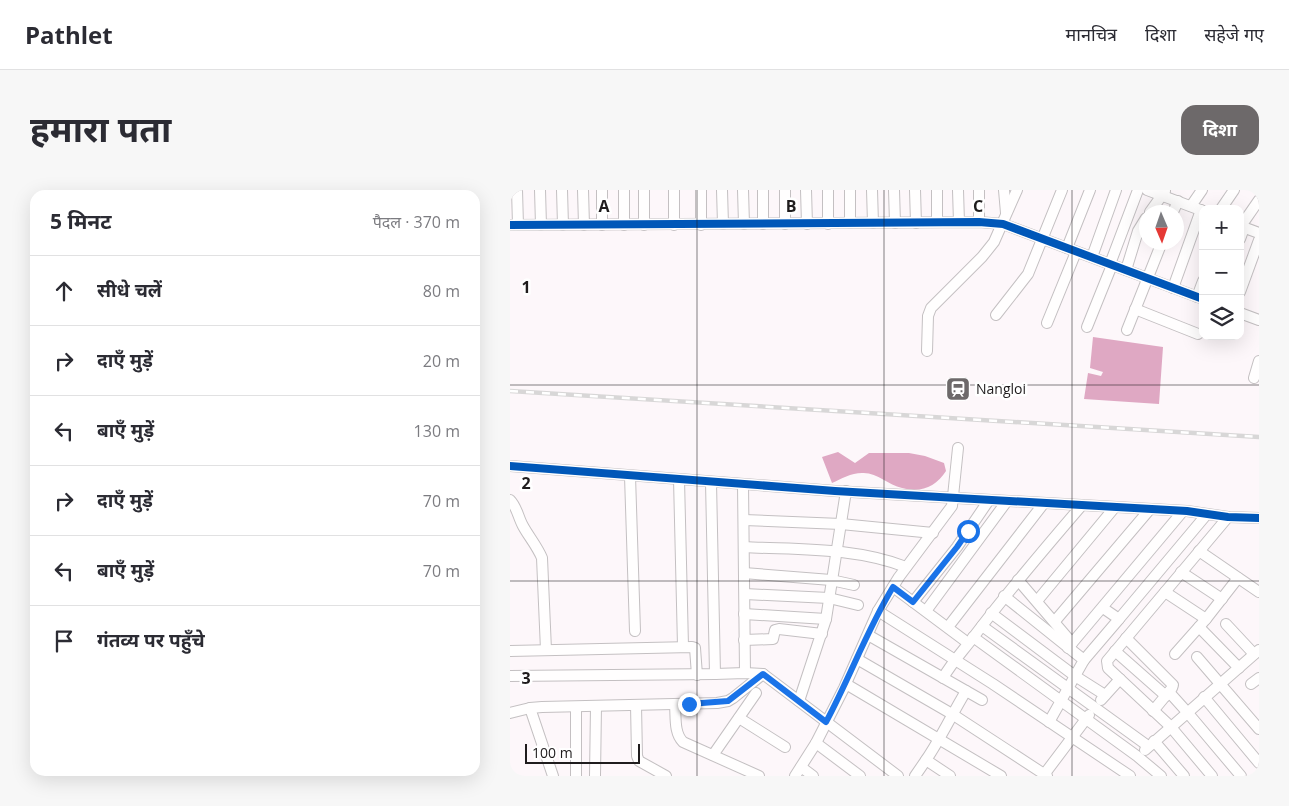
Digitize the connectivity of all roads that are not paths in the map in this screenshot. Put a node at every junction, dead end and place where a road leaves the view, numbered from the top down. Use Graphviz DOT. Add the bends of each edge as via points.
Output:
graph roads {
  1 [pos="517,190"];
  2 [pos="540,190"];
  3 [pos="562,190"];
  4 [pos="583,190"];
  5 [pos="602,190"];
  6 [pos="624,190"];
  7 [pos="644,190"];
  8 [pos="674,190"];
  9 [pos="701,190"];
  10 [pos="722,190"];
  11 [pos="743,190"];
  12 [pos="763,190"];
  13 [pos="785,190"];
  14 [pos="806,190"];
  15 [pos="828,190"];
  16 [pos="850,190"];
  17 [pos="872,190"];
  18 [pos="894,190"];
  19 [pos="915,190"];
  20 [pos="937,190"];
  21 [pos="958,190"];
  22 [pos="979,190"];
  23 [pos="1004,190"];
  24 [pos="1017,190"];
  25 [pos="1062,190"];
  26 [pos="1090,190"];
  27 [pos="1116,190"];
  28 [pos="1138,190"];
  29 [pos="1147,190"];
  30 [pos="1202,190"];
  31 [pos="1234,190"];
  32 [pos="1164,193"];
  33 [pos="1178,201"];
  34 [pos="1258,202"];
  35 [pos="1155,205"];
  36 [pos="1176,205"];
  37 [pos="1224,205"];
  38 [pos="1191,206"];
  39 [pos="1199,209"];
  40 [pos="1199,218"];
  41 [pos="1005,219"];
  42 [pos="916,222"];
  43 [pos="937,222"];
  44 [pos="959,222"];
  45 [pos="979,222"];
  46 [pos="850,223"];
  47 [pos="874,223"];
  48 [pos="895,223"];
  49 [pos="1244,223"];
  50 [pos="541,224"];
  51 [pos="563,224"];
  52 [pos="701,224"];
  53 [pos="723,224"];
  54 [pos="744,224"];
  55 [pos="763,224"];
  56 [pos="785,224"];
  57 [pos="807,224"];
  58 [pos="828,224"];
  59 [pos="514,225"];
  60 [pos="584,225"];
  61 [pos="602,225"];
  62 [pos="624,225"];
  63 [pos="644,225"];
  64 [pos="674,225"];
  65 [pos="1244,227"];
  66 [pos="1139,228"];
  67 [pos="1259,234"];
  68 [pos="1043,239"];
  69 [pos="1259,240"];
  70 [pos="1072,250"];
  71 [pos="1159,250"];
  72 [pos="1092,258"];
  73 [pos="1111,265"];
  74 [pos="1126,270"];
  75 [pos="1148,279"];
  76 [pos="1244,281"];
  77 [pos="1173,288"];
  78 [pos="1199,298"];
  79 [pos="1135,309"];
  80 [pos="1244,314"];
  81 [pos="996,315"];
  82 [pos="1259,319"];
  83 [pos="1047,323"];
  84 [pos="1087,327"];
  85 [pos="1127,330"];
  86 [pos="1198,334"];
  87 [pos="927,351"];
  88 [pos="1259,361"];
  89 [pos="1254,378"];
  90 [pos="958,448"];
  91 [pos="510,466"];
  92 [pos="630,476"];
  93 [pos="679,480"];
  94 [pos="712,482"];
  95 [pos="743,484"];
  96 [pos="846,491"];
  97 [pos="953,498"];
  98 [pos="510,500"];
  99 [pos="989,500"];
  100 [pos="1007,501"];
  101 [pos="1044,503"];
  102 [pos="1082,505"];
  103 [pos="1115,507"];
  104 [pos="1150,509"];
  105 [pos="1183,511"];
  106 [pos="1207,514"];
  107 [pos="1228,517"];
  108 [pos="1259,518"];
  109 [pos="744,520"];
  110 [pos="841,524"];
  111 [pos="932,533"];
  112 [pos="744,547"];
  113 [pos="1199,551"];
  114 [pos="836,552"];
  115 [pos="906,567"];
  116 [pos="1181,572"];
  117 [pos="744,573"];
  118 [pos="1238,578"];
  119 [pos="831,580"];
  120 [pos="1018,580"];
  121 [pos="854,585"];
  122 [pos="893,587"];
  123 [pos="1165,592"];
  124 [pos="1259,592"];
  125 [pos="745,594"];
  126 [pos="1004,596"];
  127 [pos="829,598"];
  128 [pos="1222,599"];
  129 [pos="1038,601"];
  130 [pos="913,602"];
  131 [pos="858,605"];
  132 [pos="1103,608"];
  133 [pos="878,611"];
  134 [pos="926,612"];
  135 [pos="991,613"];
  136 [pos="744,614"];
  137 [pos="826,619"];
  138 [pos="1119,619"];
  139 [pos="1206,619"];
  140 [pos="1055,621"];
  141 [pos="1226,624"];
  142 [pos="982,626"];
  143 [pos="1199,627"];
  144 [pos="948,628"];
  145 [pos="635,631"];
  146 [pos="822,634"];
  147 [pos="868,635"];
  148 [pos="1126,638"];
  149 [pos="744,640"];
  150 [pos="971,640"];
  151 [pos="683,646"];
  152 [pos="1070,646"];
  153 [pos="546,650"];
  154 [pos="510,651"];
  155 [pos="1115,651"];
  156 [pos="1256,652"];
  157 [pos="1176,654"];
  158 [pos="1197,657"];
  159 [pos="857,659"];
  160 [pos="954,659"];
  161 [pos="1084,660"];
  162 [pos="1239,668"];
  163 [pos="745,673"];
  164 [pos="696,674"];
  165 [pos="715,674"];
  166 [pos="763,674"];
  167 [pos="510,676"];
  168 [pos="1075,676"];
  169 [pos="943,678"];
  170 [pos="1120,679"];
  171 [pos="846,684"];
  172 [pos="1220,684"];
  173 [pos="1069,689"];
  174 [pos="966,691"];
  175 [pos="756,693"];
  176 [pos="1167,694"];
  177 [pos="1105,695"];
  178 [pos="1204,697"];
  179 [pos="982,700"];
  180 [pos="799,701"];
  181 [pos="1061,701"];
  182 [pos="636,705"];
  183 [pos="675,705"];
  184 [pos="596,706"];
  185 [pos="576,707"];
  186 [pos="1095,707"];
  187 [pos="530,708"];
  188 [pos="1152,710"];
  189 [pos="1187,712"];
  190 [pos="510,713"];
  191 [pos="952,714"];
  192 [pos="739,718"];
  193 [pos="1086,719"];
  194 [pos="826,722"];
  195 [pos="1049,722"];
  196 [pos="1170,726"];
  197 [pos="1259,729"];
  198 [pos="1072,737"];
  199 [pos="940,739"];
  200 [pos="816,743"];
  201 [pos="1151,744"];
  202 [pos="784,747"];
  203 [pos="713,755"];
  204 [pos="1137,756"];
  205 [pos="926,760"];
  206 [pos="1259,764"];
  207 [pos="801,767"];
  208 [pos="1045,775"];
  209 [pos="1127,775"];
  210 [pos="553,776"];
  211 [pos="576,776"];
  212 [pos="595,776"];
  213 [pos="666,776"];
  214 [pos="759,776"];
  215 [pos="795,776"];
  216 [pos="813,776"];
  217 [pos="860,776"];
  218 [pos="898,776"];
  219 [pos="915,776"];
  220 [pos="950,776"];
  221 [pos="1001,776"];
  222 [pos="1160,776"];
  223 [pos="1184,776"];
  224 [pos="1212,776"];
  225 [pos="1240,776"];
  1 -- 59 [label="street"];
  2 -- 50 [label="street"];
  3 -- 51 [label="street"];
  4 -- 60 [label="street"];
  5 -- 61 [label="street"];
  6 -- 62 [label="street"];
  7 -- 63 [label="street"];
  8 -- 64 [label="street"];
  9 -- 52 [label="street"];
  10 -- 53 [label="street"];
  11 -- 54 [label="street"];
  12 -- 55 [label="street"];
  13 -- 56 [label="street"];
  14 -- 57 [label="street"];
  15 -- 58 [label="street"];
  16 -- 46 [label="street"];
  17 -- 47 [label="street"];
  18 -- 48 [label="street"];
  19 -- 42 [label="street"];
  20 -- 43 [label="street"];
  21 -- 44 [label="street"];
  22 -- 45 [label="street"];
  23 -- 41 [label="street"];
  24 -- 41 [label="street"];
  25 -- 68 [label="street"];
  26 -- 70 [label="street"];
  27 -- 72 [label="street"];
  28 -- 73 [label="street"];
  29 -- 32 [label="street"];
  30 -- 38 [label="street"];
  31 -- 37 [label="street"];
  32 -- 33 [label="street"];
  32 -- 35 [label="street"];
  33 -- 36 [label="street"];
  33 -- 38 [label="street"];
  34 -- 49 [label="street"];
  38 -- 39 [label="street"];
  40 -- 77 [label="street"];
  41 -- 45 [label="street"];
  41 -- 68 [label="street"];
  41 -- 87 [label="street" via="982,257 931,308"];
  42 -- 43 [label="street"];
  42 -- 48 [label="street"];
  43 -- 44 [label="street"];
  44 -- 45 [label="street"];
  46 -- 47 [label="street"];
  46 -- 58 [label="street"];
  47 -- 48 [label="street"];
  50 -- 51 [label="street"];
  50 -- 59 [label="street"];
  51 -- 60 [label="street"];
  52 -- 53 [label="street"];
  52 -- 64 [label="street"];
  53 -- 54 [label="street"];
  54 -- 55 [label="street"];
  55 -- 56 [label="street"];
  56 -- 57 [label="street"];
  57 -- 58 [label="street"];
  60 -- 61 [label="street"];
  61 -- 62 [label="street"];
  62 -- 63 [label="street"];
  63 -- 64 [label="street"];
  65 -- 67 [label="street"];
  66 -- 74 [label="street"];
  68 -- 70 [label="street"];
  68 -- 81 [label="street" via="1028,274"];
  69 -- 76 [label="street"];
  70 -- 72 [label="street"];
  70 -- 83 [label="street"];
  71 -- 75 [label="street"];
  72 -- 73 [label="street"];
  73 -- 74 [label="street"];
  73 -- 84 [label="street"];
  74 -- 75 [label="street"];
  75 -- 77 [label="street"];
  75 -- 79 [label="street"];
  77 -- 78 [label="street"];
  79 -- 85 [label="street"];
  79 -- 86 [label="street"];
  80 -- 82 [label="street"];
  88 -- 89 [label="street"];
  90 -- 97 [label="street"];
  91 -- 92 [label="street"];
  92 -- 93 [label="street"];
  92 -- 145 [label="street"];
  93 -- 94 [label="street"];
  93 -- 151 [label="street"];
  94 -- 95 [label="street"];
  94 -- 165 [label="street"];
  95 -- 96 [label="street"];
  95 -- 109 [label="street"];
  96 -- 97 [label="street"];
  96 -- 110 [label="street"];
  97 -- 99 [label="street"];
  97 -- 111 [label="street" via="950,510"];
  98 -- 153 [label="street" via="542,558"];
  99 -- 100 [label="street"];
  99 -- 130 [label="street"];
  100 -- 101 [label="street"];
  100 -- 134 [label="street"];
  101 -- 102 [label="street"];
  101 -- 144 [label="street"];
  102 -- 103 [label="street"];
  102 -- 120 [label="street"];
  103 -- 104 [label="street"];
  103 -- 129 [label="street"];
  104 -- 105 [label="street"];
  104 -- 140 [label="street"];
  105 -- 106 [label="street"];
  105 -- 132 [label="street"];
  106 -- 107 [label="street"];
  106 -- 138 [label="street"];
  107 -- 108 [label="street"];
  107 -- 113 [label="street"];
  109 -- 110 [label="street"];
  109 -- 112 [label="street"];
  110 -- 111 [label="street"];
  110 -- 114 [label="street"];
  111 -- 115 [label="street"];
  112 -- 114 [label="street"];
  112 -- 117 [label="street"];
  113 -- 116 [label="street"];
  113 -- 118 [label="street"];
  114 -- 115 [label="street" via="878,558"];
  114 -- 119 [label="street"];
  115 -- 122 [label="street"];
  116 -- 123 [label="street"];
  116 -- 128 [label="street"];
  117 -- 119 [label="street"];
  117 -- 125 [label="street"];
  118 -- 124 [label="street"];
  118 -- 128 [label="street"];
  119 -- 121 [label="street"];
  119 -- 127 [label="street"];
  120 -- 126 [label="street"];
  120 -- 129 [label="street"];
  122 -- 130 [label="street"];
  122 -- 133 [label="street"];
  123 -- 139 [label="street"];
  123 -- 148 [label="street"];
  125 -- 127 [label="street"];
  125 -- 136 [label="street"];
  126 -- 135 [label="street"];
  126 -- 152 [label="street"];
  127 -- 131 [label="street"];
  127 -- 137 [label="street"];
  128 -- 139 [label="street"];
  129 -- 140 [label="street"];
  130 -- 134 [label="street"];
  132 -- 138 [label="street"];
  132 -- 152 [label="street"];
  133 -- 147 [label="street"];
  133 -- 160 [label="street"];
  134 -- 144 [label="street"];
  135 -- 142 [label="street"];
  135 -- 168 [label="street"];
  136 -- 137 [label="street"];
  136 -- 149 [label="street"];
  137 -- 146 [label="street"];
  138 -- 161 [label="street"];
  139 -- 143 [label="street"];
  140 -- 152 [label="street"];
  141 -- 156 [label="street"];
  142 -- 150 [label="street"];
  142 -- 173 [label="street"];
  143 -- 157 [label="street"];
  143 -- 162 [label="street"];
  144 -- 150 [label="street"];
  146 -- 149 [label="street" via="779,629 775,630 772,639"];
  146 -- 180 [label="street"];
  147 -- 159 [label="street"];
  147 -- 169 [label="street"];
  148 -- 155 [label="street"];
  148 -- 176 [label="street" via="1172,683"];
  149 -- 163 [label="street"];
  150 -- 160 [label="street"];
  150 -- 181 [label="street"];
  151 -- 153 [label="street"];
  151 -- 164 [label="street" via="695,648"];
  152 -- 161 [label="street"];
  153 -- 154 [label="street"];
  155 -- 170 [label="street" via="1106,665"];
  155 -- 176 [label="street"];
  156 -- 162 [label="street"];
  158 -- 172 [label="street"];
  159 -- 171 [label="street"];
  159 -- 191 [label="street"];
  160 -- 169 [label="street"];
  160 -- 195 [label="street"];
  161 -- 168 [label="street"];
  162 -- 172 [label="street"];
  163 -- 165 [label="street"];
  163 -- 166 [label="street"];
  164 -- 165 [label="street"];
  164 -- 167 [label="street"];
  166 -- 180 [label="street"];
  166 -- 183 [label="street" via="728,701"];
  168 -- 173 [label="street"];
  168 -- 177 [label="street"];
  169 -- 174 [label="street"];
  170 -- 177 [label="street"];
  170 -- 188 [label="street"];
  171 -- 194 [label="street"];
  171 -- 199 [label="street"];
  172 -- 178 [label="street"];
  172 -- 197 [label="street"];
  173 -- 181 [label="street"];
  173 -- 186 [label="street"];
  174 -- 179 [label="street"];
  174 -- 191 [label="street"];
  175 -- 192 [label="street"];
  176 -- 188 [label="street"];
  176 -- 189 [label="street"];
  177 -- 186 [label="street"];
  178 -- 189 [label="street"];
  178 -- 206 [label="street"];
  180 -- 194 [label="street"];
  181 -- 193 [label="street"];
  181 -- 195 [label="street"];
  182 -- 183 [label="street"];
  182 -- 184 [label="street"];
  182 -- 213 [label="street" via="639,761"];
  183 -- 203 [label="street" via="678,737 690,746"];
  184 -- 185 [label="street"];
  184 -- 212 [label="street"];
  185 -- 187 [label="street"];
  185 -- 211 [label="street"];
  186 -- 193 [label="street"];
  186 -- 201 [label="street"];
  187 -- 190 [label="street"];
  187 -- 210 [label="street"];
  188 -- 196 [label="street"];
  189 -- 196 [label="street"];
  189 -- 225 [label="street"];
  191 -- 199 [label="street"];
  191 -- 208 [label="street"];
  192 -- 202 [label="street"];
  192 -- 203 [label="street"];
  193 -- 198 [label="street"];
  193 -- 204 [label="street"];
  194 -- 200 [label="street"];
  194 -- 218 [label="street"];
  195 -- 198 [label="street"];
  196 -- 201 [label="street"];
  196 -- 224 [label="street"];
  198 -- 208 [label="street"];
  198 -- 209 [label="street"];
  199 -- 205 [label="street"];
  199 -- 221 [label="street"];
  200 -- 207 [label="street"];
  200 -- 217 [label="street"];
  201 -- 204 [label="street"];
  201 -- 223 [label="street"];
  203 -- 214 [label="street"];
  204 -- 222 [label="street"];
  205 -- 219 [label="street"];
  205 -- 220 [label="street"];
  207 -- 215 [label="street"];
  207 -- 216 [label="street"];
}
